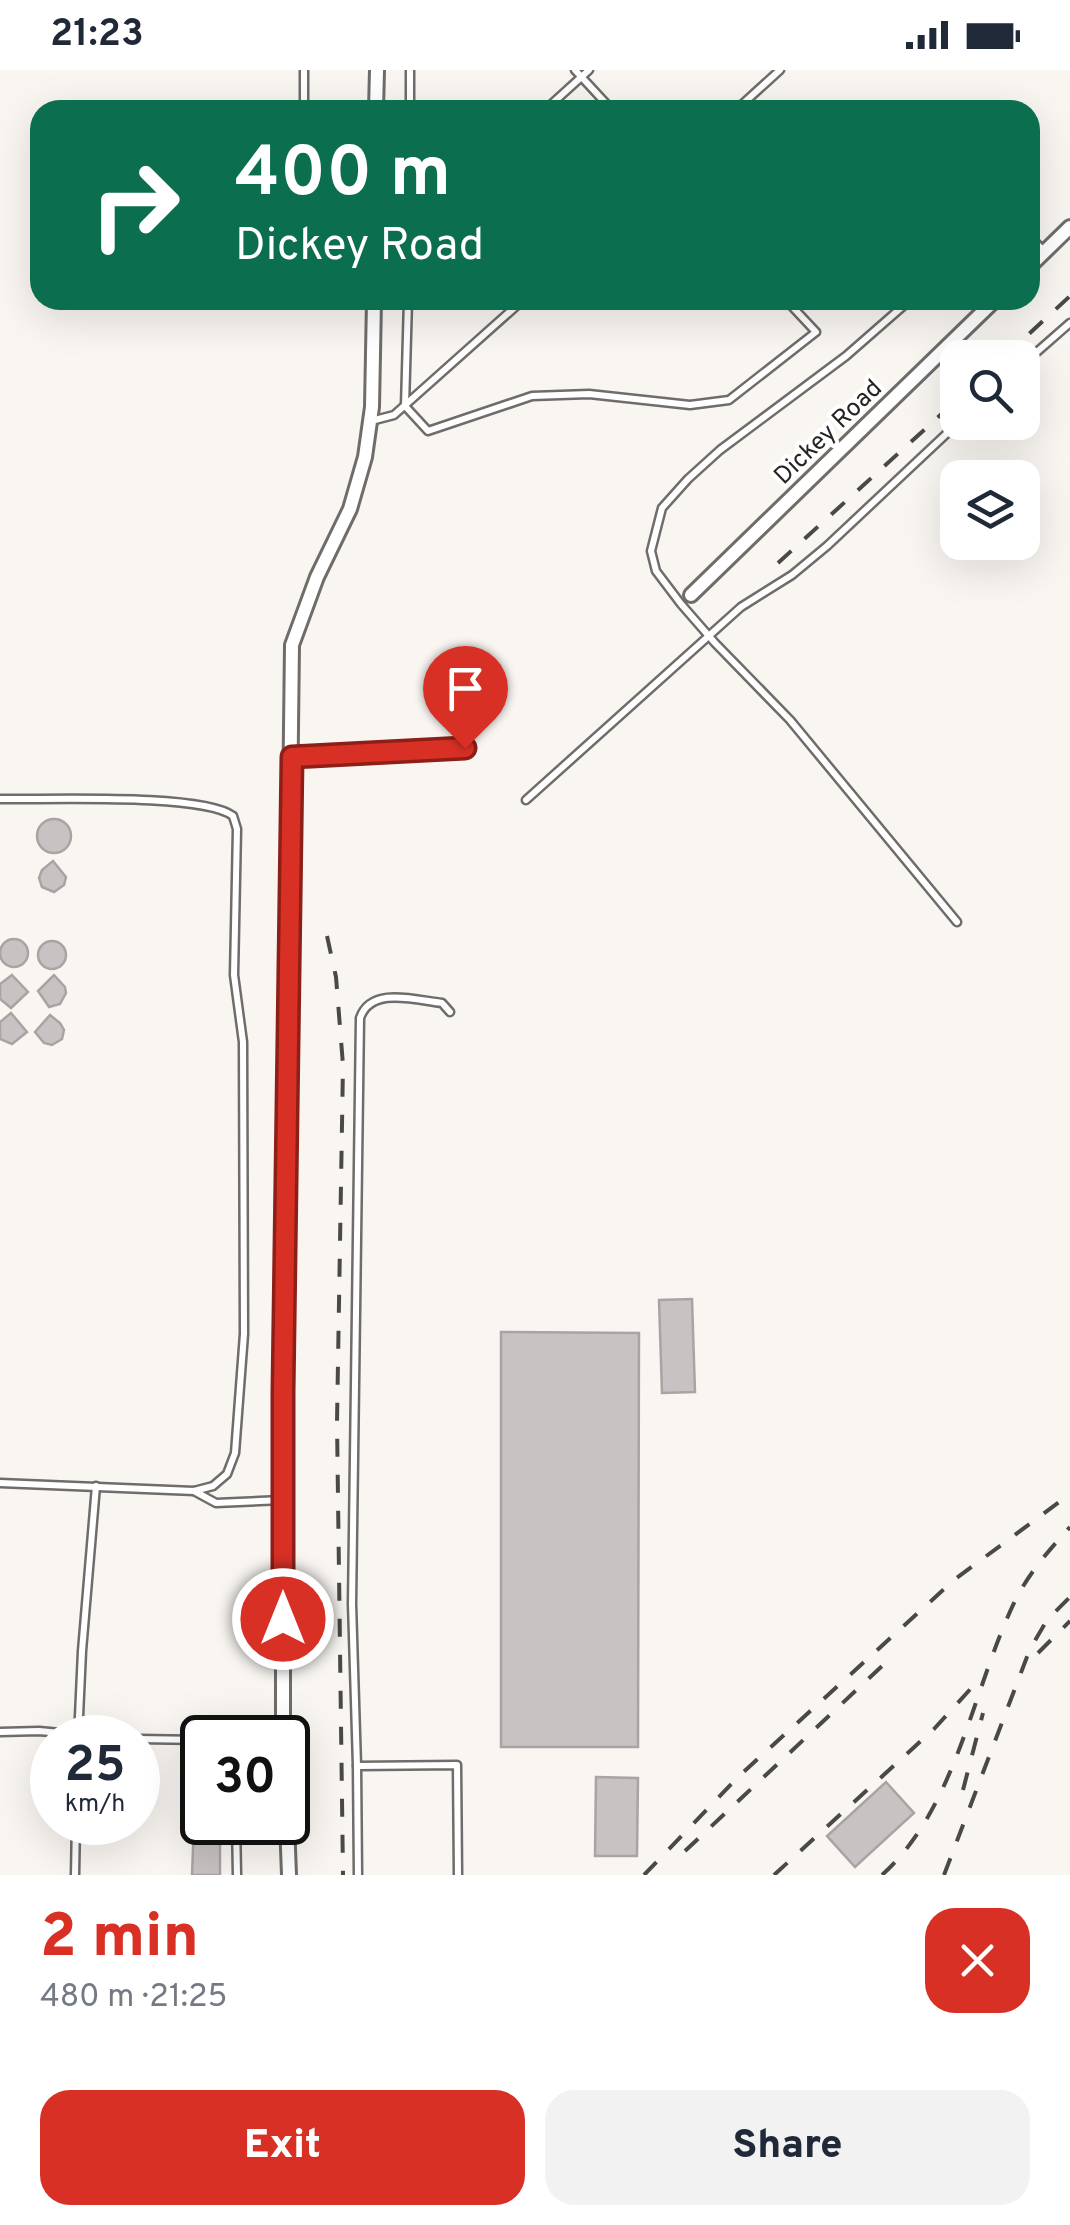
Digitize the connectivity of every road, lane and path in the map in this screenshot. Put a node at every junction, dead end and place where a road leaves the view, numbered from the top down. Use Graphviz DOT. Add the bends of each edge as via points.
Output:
graph roads {
  1 [pos="304,70"];
  2 [pos="377,70"];
  3 [pos="410,70"];
  4 [pos="589,70"];
  5 [pos="780,70"];
  6 [pos="578,73"];
  7 [pos="304,100"];
  8 [pos="376,100"];
  9 [pos="410,100"];
  10 [pos="554,100"];
  11 [pos="603,100"];
  12 [pos="747,100"];
  13 [pos="1070,227"];
  14 [pos="1040,246"];
  15 [pos="1045,251"];
  16 [pos="1040,256"];
  17 [pos="374,310"];
  18 [pos="408,310"];
  19 [pos="512,310"];
  20 [pos="795,310"];
  21 [pos="899,310"];
  22 [pos="985,310"];
  23 [pos="1070,323"];
  24 [pos="1040,349"];
  25 [pos="404,406"];
  26 [pos="370,422"];
  27 [pos="940,440"];
  28 [pos="690,595"];
  29 [pos="709,635"];
  30 [pos="465,748"];
  31 [pos="292,757"];
  32 [pos="0,799"];
  33 [pos="526,800"];
  34 [pos="956,922"];
  35 [pos="450,1012"];
  36 [pos="0,1483"];
  37 [pos="96,1486"];
  38 [pos="194,1491"];
  39 [pos="283,1500"];
  40 [pos="79,1715"];
  41 [pos="284,1715"];
  42 [pos="0,1732"];
  43 [pos="30,1734"];
  44 [pos="357,1766"];
  45 [pos="76,1845"];
  46 [pos="236,1845"];
  47 [pos="288,1845"];
  48 [pos="75,1875"];
  49 [pos="237,1875"];
  50 [pos="289,1875"];
  51 [pos="358,1875"];
  52 [pos="458,1875"];
  1 -- 7 [label="lane"];
  2 -- 8 [label="street"];
  3 -- 9 [label="lane"];
  4 -- 6 [label="lane"];
  5 -- 12 [label="lane"];
  6 -- 10 [label="lane"];
  6 -- 11 [label="lane"];
  13 -- 15 [label="street"];
  14 -- 15 [label="lane"];
  15 -- 16 [label="street"];
  17 -- 26 [label="street"];
  18 -- 25 [label="lane"];
  19 -- 25 [label="lane"];
  20 -- 25 [label="lane" via="816,332 729,400 690,406 589,394 532,396 428,431"];
  21 -- 29 [label="lane" via="720,450 662,508 650,551 656,572"];
  22 -- 28 [label="street, Dickey Road"];
  23 -- 24 [label="lane"];
  25 -- 26 [label="lane"];
  26 -- 31 [label="street" via="350,509 292,645"];
  27 -- 29 [label="lane" via="826,546"];
  29 -- 33 [label="lane"];
  29 -- 34 [label="lane" via="790,720"];
  30 -- 31 [label="street"];
  31 -- 39 [label="street"];
  32 -- 38 [label="lane" via="211,806 233,816 237,829 234,975 243,1042 244,1334 228,1474"];
  35 -- 44 [label="lane" via="442,1003 377,998 360,1018 352,1604"];
  36 -- 37 [label="lane"];
  37 -- 38 [label="lane"];
  37 -- 40 [label="lane"];
  38 -- 39 [label="lane" via="216,1503"];
  39 -- 41 [label="street"];
  42 -- 43 [label="lane"];
  44 -- 51 [label="lane"];
  44 -- 52 [label="lane" via="458,1765"];
  45 -- 48 [label="lane"];
  46 -- 49 [label="lane"];
  47 -- 50 [label="street"];
}
